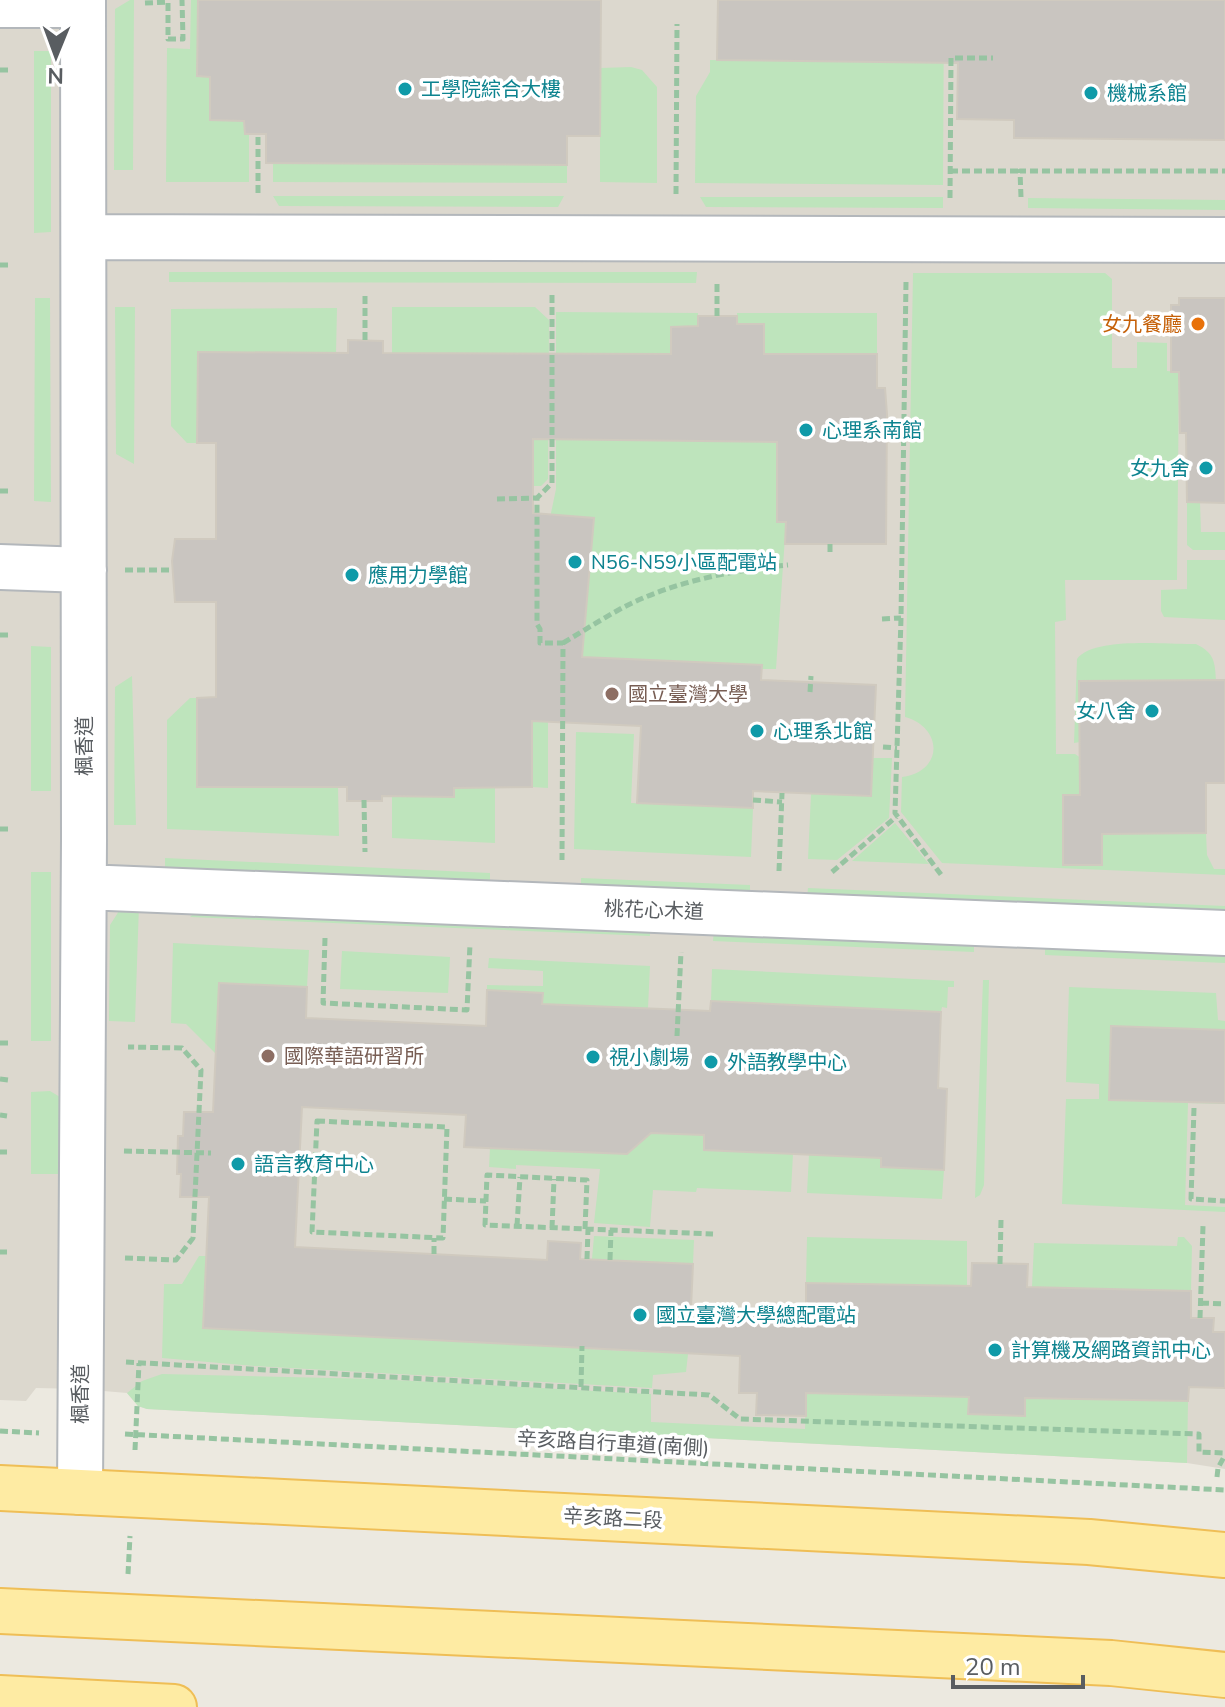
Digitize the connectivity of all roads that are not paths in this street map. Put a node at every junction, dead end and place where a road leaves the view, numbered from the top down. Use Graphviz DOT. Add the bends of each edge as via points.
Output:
graph roads {
  1 [pos="83,3"];
  2 [pos="0,5"];
  3 [pos="84,237"];
  4 [pos="1225,240"];
  5 [pos="0,567"];
  6 [pos="84,570"];
  7 [pos="84,887"];
  8 [pos="1225,933"];
  9 [pos="0,1488"];
  10 [pos="80,1492"];
  11 [pos="1225,1555"];
  12 [pos="0,1611"];
  13 [pos="1225,1675"];
  14 [pos="0,1698"];
  15 [pos="174,1707"];
  1 -- 2 [label="street"];
  1 -- 3 [label="street, 楓香道"];
  3 -- 4 [label="street"];
  3 -- 6 [label="street, 楓香道"];
  5 -- 6 [label="street"];
  6 -- 7 [label="street, 楓香道"];
  7 -- 8 [label="street, 桃花心木道"];
  7 -- 10 [label="street, 楓香道"];
  9 -- 10 [label="main road, 辛亥路二段"];
  10 -- 11 [label="main road, 辛亥路二段" via="1089,1542"];
  12 -- 13 [label="main road" via="1111,1663"];
  14 -- 15 [label="main road"];
}
